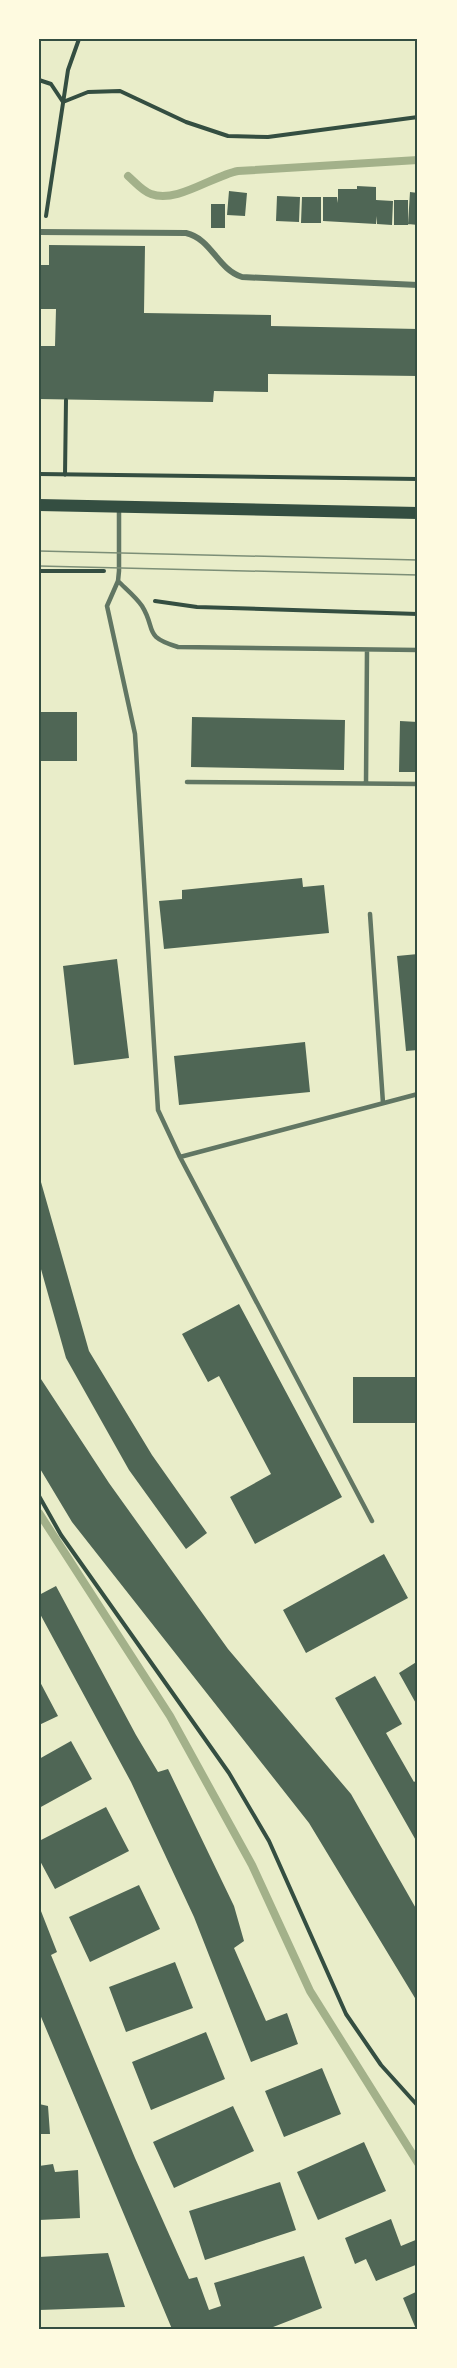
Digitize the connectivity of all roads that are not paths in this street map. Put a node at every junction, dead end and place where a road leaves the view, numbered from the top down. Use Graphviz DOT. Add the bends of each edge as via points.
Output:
graph roads {
  1 [pos="41,232"];
  2 [pos="418,285"];
  3 [pos="39,505"];
  4 [pos="119,507"];
  5 [pos="418,513"];
  6 [pos="118,581"];
  7 [pos="367,650"];
  8 [pos="418,650"];
  9 [pos="187,782"];
  10 [pos="366,783"];
  11 [pos="418,784"];
  12 [pos="370,914"];
  13 [pos="418,1094"];
  14 [pos="383,1103"];
  15 [pos="180,1156"];
  16 [pos="372,1521"];
  1 -- 2 [label="street" via="186,233 204,240 227,269 242,277"];
  3 -- 4 [label="main road"];
  4 -- 5 [label="main road"];
  4 -- 6 [label="lane"];
  6 -- 7 [label="lane" via="142,606 159,642 178,647"];
  6 -- 15 [label="lane" via="107,606 135,734 158,1110"];
  7 -- 8 [label="lane"];
  7 -- 10 [label="lane"];
  9 -- 10 [label="lane"];
  10 -- 11 [label="lane"];
  12 -- 14 [label="lane"];
  13 -- 14 [label="lane"];
  14 -- 15 [label="lane"];
  15 -- 16 [label="lane"];
}
